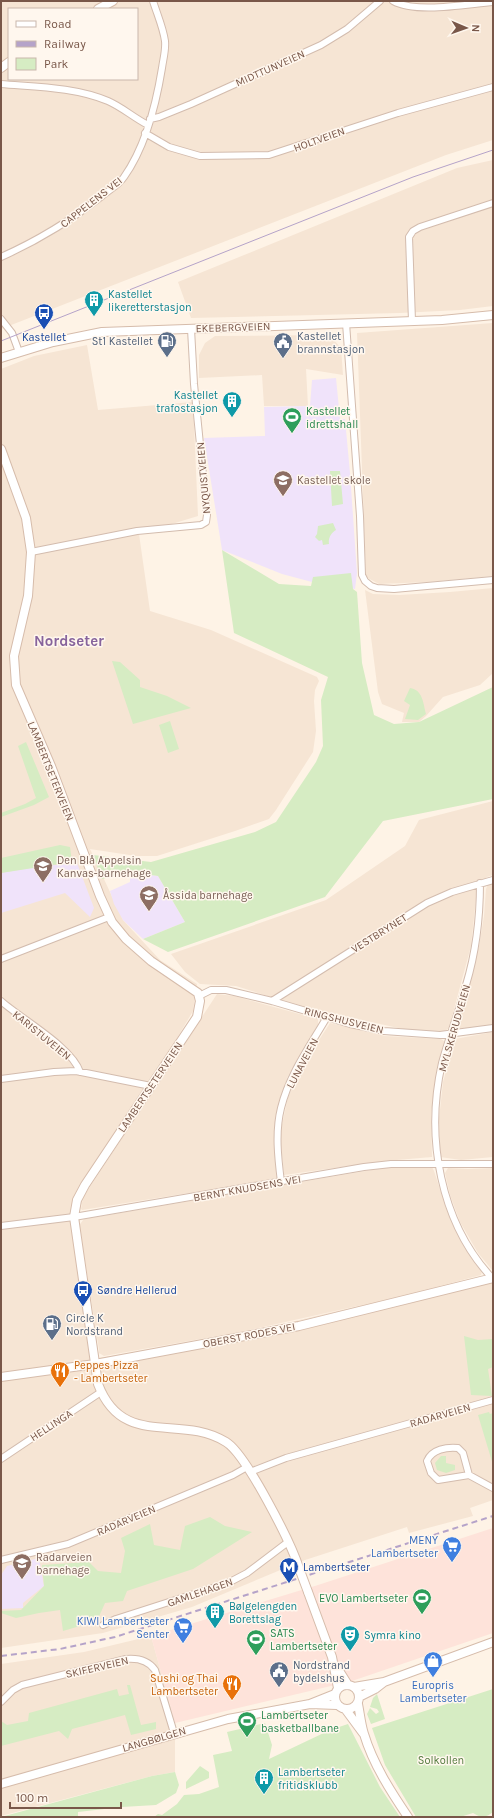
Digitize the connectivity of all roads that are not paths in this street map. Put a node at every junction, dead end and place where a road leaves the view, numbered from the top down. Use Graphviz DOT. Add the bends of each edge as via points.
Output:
graph roads {
  1 [pos="113,1"];
  2 [pos="152,1"];
  3 [pos="380,1"];
  4 [pos="393,1"];
  5 [pos="493,2"];
  6 [pos="100,8"];
  7 [pos="1,84"];
  8 [pos="493,87"];
  9 [pos="149,122"];
  10 [pos="145,133"];
  11 [pos="493,203"];
  12 [pos="1,257"];
  13 [pos="493,315"];
  14 [pos="1,319"];
  15 [pos="412,321"];
  16 [pos="346,323"];
  17 [pos="191,328"];
  18 [pos="19,352"];
  19 [pos="1,358"];
  20 [pos="1,449"];
  21 [pos="31,552"];
  22 [pos="493,580"];
  23 [pos="493,880"];
  24 [pos="480,883"];
  25 [pos="109,917"];
  26 [pos="1,959"];
  27 [pos="199,996"];
  28 [pos="1,1001"];
  29 [pos="272,1001"];
  30 [pos="327,1017"];
  31 [pos="493,1028"];
  32 [pos="451,1034"];
  33 [pos="80,1072"];
  34 [pos="1,1079"];
  35 [pos="151,1086"];
  36 [pos="437,1164"];
  37 [pos="493,1164"];
  38 [pos="281,1182"];
  39 [pos="74,1217"];
  40 [pos="1,1226"];
  41 [pos="493,1278"];
  42 [pos="95,1364"];
  43 [pos="1,1377"];
  44 [pos="101,1392"];
  45 [pos="493,1400"];
  46 [pos="1,1459"];
  47 [pos="248,1469"];
  48 [pos="469,1475"];
  49 [pos="493,1488"];
  50 [pos="288,1542"];
  51 [pos="1,1560"];
  52 [pos="103,1625"];
  53 [pos="493,1642"];
  54 [pos="335,1664"];
  55 [pos="384,1682"];
  56 [pos="351,1686"];
  57 [pos="337,1691"];
  58 [pos="358,1701"];
  59 [pos="1,1702"];
  60 [pos="310,1704"];
  61 [pos="337,1705"];
  62 [pos="346,1710"];
  63 [pos="174,1733"];
  64 [pos="363,1734"];
  65 [pos="1,1784"];
  66 [pos="408,1817"];
  1 -- 6 [label="main road"];
  2 -- 9 [label="street, CAPPELENS VEI" via="163,30 165,49 159,87"];
  3 -- 9 [label="street, MIDTTUNVEIEN" via="347,29 321,45"];
  4 -- 5 [label="street" via="404,6 421,8"];
  7 -- 9 [label="street" via="88,94"];
  8 -- 10 [label="street, HOLTVEIEN" via="398,112 269,155 200,156 169,146"];
  9 -- 10 [label="street, CAPPELENS VEI"];
  10 -- 12 [label="street, CAPPELENS VEI" via="124,177 112,189 54,230"];
  11 -- 15 [label="street" via="420,227 411,233 409,237"];
  13 -- 15 [label="main road, EKEBERGVEIEN"];
  14 -- 18 [label="street" via="12,333"];
  15 -- 16 [label="main road, EKEBERGVEIEN"];
  16 -- 17 [label="main road, EKEBERGVEIEN"];
  16 -- 22 [label="street" via="362,575 365,581 377,588 394,589"];
  17 -- 18 [label="main road, EKEBERGVEIEN" via="92,334"];
  17 -- 21 [label="street, NYQUISTVEIEN" via="206,522 137,531"];
  18 -- 19 [label="main road, EKEBERGVEIEN"];
  20 -- 21 [label="main road, LAMBERTSETERVEIEN" via="26,518"];
  21 -- 25 [label="main road, LAMBERTSETERVEIEN" via="28,596 14,656 16,685 51,766"];
  23 -- 24 [label="street, VESTBRYNET"];
  24 -- 29 [label="street, VESTBRYNET" via="427,903"];
  24 -- 32 [label="street, MYLSKERUDVEIEN" via="477,931 471,965"];
  25 -- 26 [label="street"];
  25 -- 27 [label="main road, LAMBERTSETERVEIEN" via="137,950"];
  27 -- 29 [label="street, RINGSHUSVEIEN" via="211,990 226,990"];
  27 -- 35 [label="main road, LAMBERTSETERVEIEN" via="197,1017"];
  28 -- 33 [label="street, KARISTUVEIEN" via="53,1041 76,1063"];
  29 -- 30 [label="street, RINGSHUSVEIEN"];
  30 -- 32 [label="street, RINGSHUSVEIEN" via="384,1031 422,1035"];
  30 -- 38 [label="street, LUNAVEIEN" via="292,1078 281,1109 278,1147"];
  31 -- 32 [label="street, RINGSHUSVEIEN"];
  32 -- 36 [label="street, MYLSKERUDVEIEN" via="438,1089 435,1125"];
  33 -- 34 [label="street" via="54,1072"];
  33 -- 35 [label="street"];
  35 -- 39 [label="main road, LAMBERTSETERVEIEN" via="82,1189"];
  36 -- 37 [label="street, BERNT KNUDSENS VEI"];
  36 -- 38 [label="street, BERNT KNUDSENS VEI" via="391,1164"];
  36 -- 41 [label="street, MYLSKERUDVEIEN" via="457,1224 466,1242"];
  38 -- 39 [label="street, BERNT KNUDSENS VEI"];
  39 -- 40 [label="street, BERNT KNUDSENS VEI"];
  39 -- 42 [label="main road, LAMBERTSETERVEIEN"];
  41 -- 42 [label="main road, OBERST RODES VEI" via="321,1321"];
  42 -- 43 [label="main road, OBERST RODES VEI"];
  42 -- 44 [label="main road, LAMBERTSETERVEIEN"];
  44 -- 46 [label="street, HELLINGA"];
  44 -- 47 [label="main road, LAMBERTSETERVEIEN" via="111,1409 126,1420 142,1425 204,1432 217,1436 234,1448"];
  45 -- 47 [label="street, RADARVEIEN"];
  47 -- 50 [label="main road, LAMBERTSETERVEIEN"];
  47 -- 51 [label="street, RADARVEIEN" via="68,1544"];
  48 -- 48 [label="street" via="463,1453 458,1448 451,1447 432,1453 427,1461 431,1473 438,1480"];
  48 -- 49 [label="street"];
  50 -- 52 [label="street, GAMLEHAGEN" via="247,1573 228,1583"];
  50 -- 54 [label="main road, LAMBERTSETERVEIEN, bridge"];
  53 -- 55 [label="main road"];
  54 -- 56 [label="main road, LAMBERTSETERVEIEN"];
  54 -- 57 [label="main road, LAMBERTSETERVEIEN"];
  55 -- 56 [label="main road"];
  55 -- 58 [label="main road"];
  56 -- 57 [label="main road"];
  56 -- 58 [label="main road"];
  57 -- 60 [label="main road, LANGBØLGEN"];
  57 -- 61 [label="main road"];
  58 -- 62 [label="main road" via="355,1707"];
  58 -- 64 [label="main road"];
  59 -- 63 [label="street, SKIFERVEIEN" via="22,1685 126,1659 140,1659 155,1670"];
  60 -- 61 [label="main road, LANGBØLGEN"];
  60 -- 63 [label="main road, LANGBØLGEN" via="228,1718"];
  61 -- 62 [label="main road"];
  62 -- 64 [label="main road"];
  63 -- 65 [label="main road, LANGBØLGEN"];
  64 -- 66 [label="main road" via="379,1768"];
}
